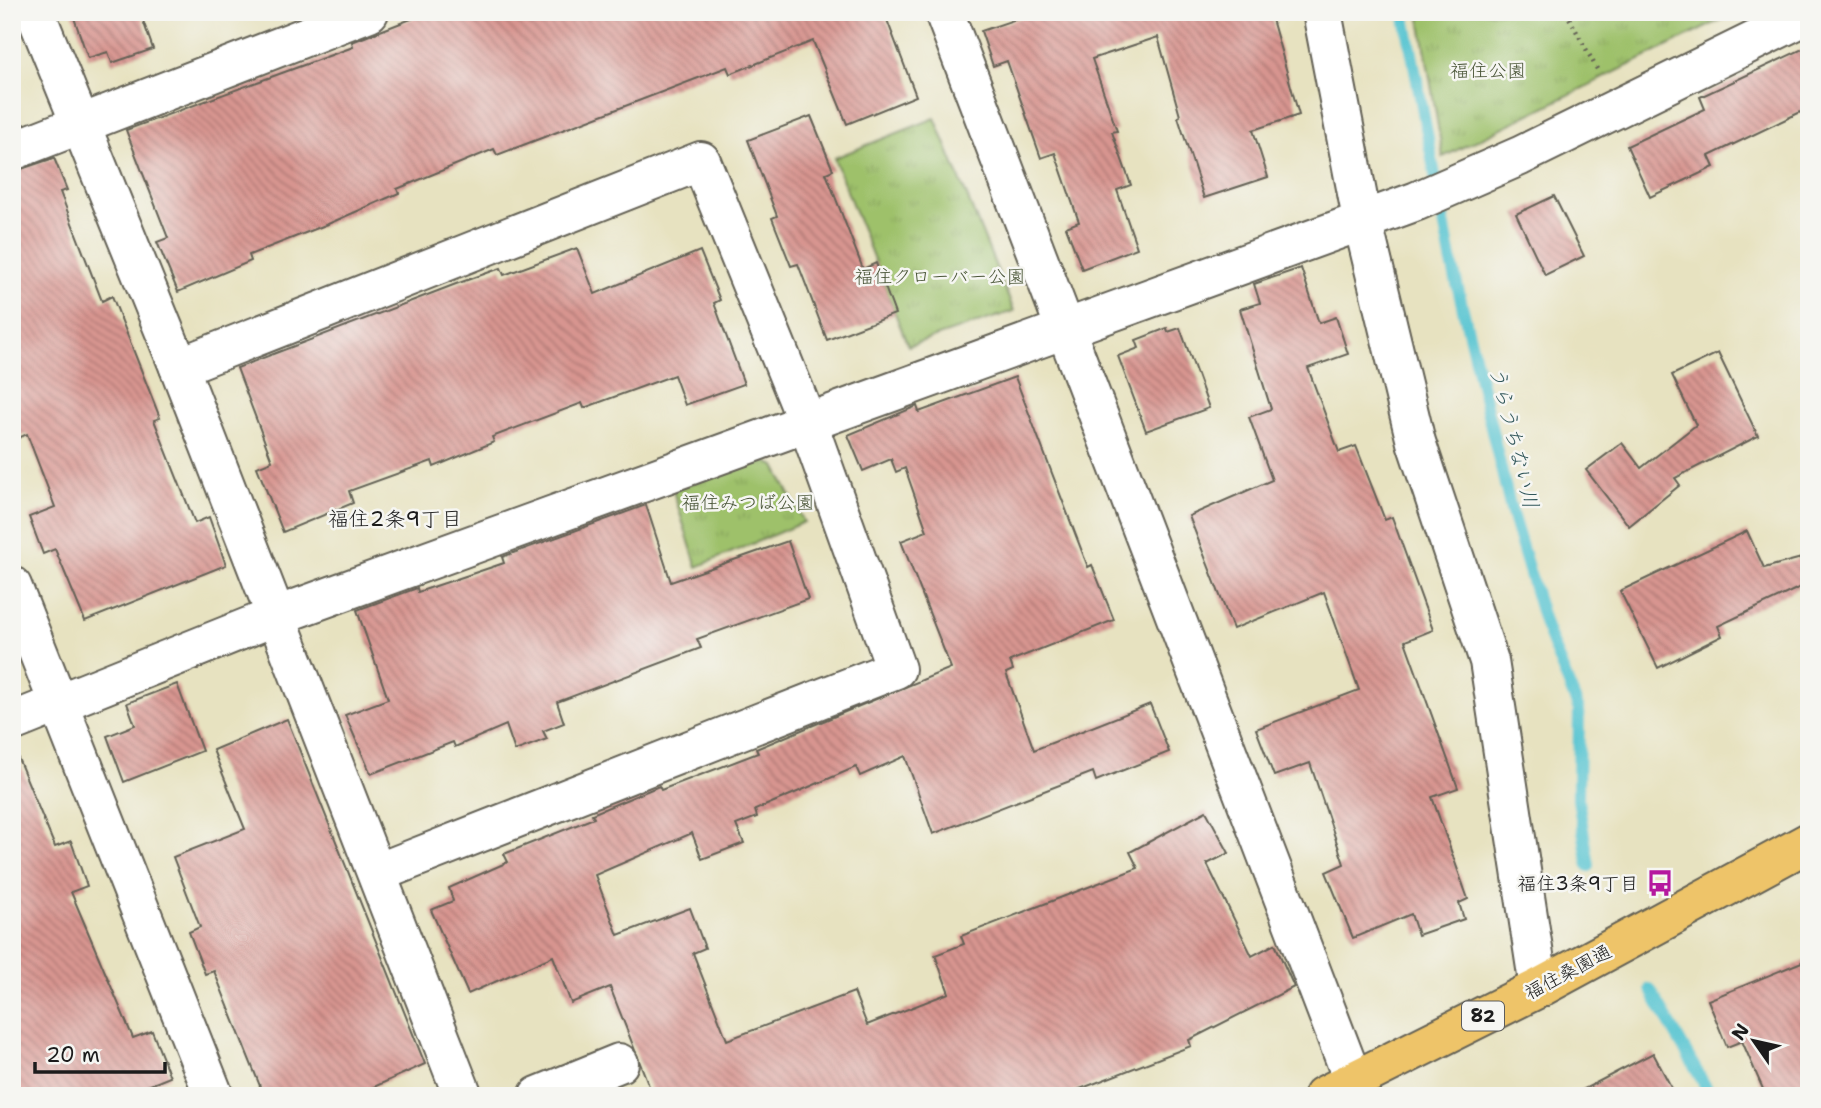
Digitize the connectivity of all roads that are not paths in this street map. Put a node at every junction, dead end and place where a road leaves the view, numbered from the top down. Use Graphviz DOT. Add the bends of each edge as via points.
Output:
graph roads {
  1 [pos="35,12"];
  2 [pos="369,12"];
  3 [pos="944,12"];
  4 [pos="1322,12"];
  5 [pos="1809,14"];
  6 [pos="80,122"];
  7 [pos="12,151"];
  8 [pos="1362,219"];
  9 [pos="1068,330"];
  10 [pos="179,367"];
  11 [pos="808,424"];
  12 [pos="12,586"];
  13 [pos="276,616"];
  14 [pos="58,702"];
  15 [pos="12,722"];
  16 [pos="1809,842"];
  17 [pos="377,873"];
  18 [pos="1539,988"];
  19 [pos="619,1063"];
  20 [pos="1338,1088"];
  21 [pos="214,1096"];
  22 [pos="463,1096"];
  23 [pos="538,1096"];
  1 -- 6 [label="street"];
  2 -- 6 [label="street"];
  3 -- 9 [label="street"];
  4 -- 8 [label="street"];
  5 -- 8 [label="street" via="1520,156 1417,201"];
  6 -- 7 [label="street"];
  6 -- 10 [label="street"];
  8 -- 9 [label="street"];
  8 -- 18 [label="street" via="1416,442 1489,661"];
  9 -- 11 [label="street"];
  9 -- 20 [label="street"];
  10 -- 11 [label="street" via="701,161"];
  10 -- 13 [label="street"];
  11 -- 13 [label="street"];
  11 -- 17 [label="street" via="896,669"];
  12 -- 14 [label="street"];
  13 -- 14 [label="street"];
  13 -- 17 [label="street"];
  14 -- 15 [label="street"];
  14 -- 21 [label="street"];
  16 -- 18 [label="main road, 福住桑園通 / 82"];
  17 -- 22 [label="street"];
  18 -- 20 [label="main road, 福住桑園通 / 82"];
  19 -- 23 [label="street"];
}
